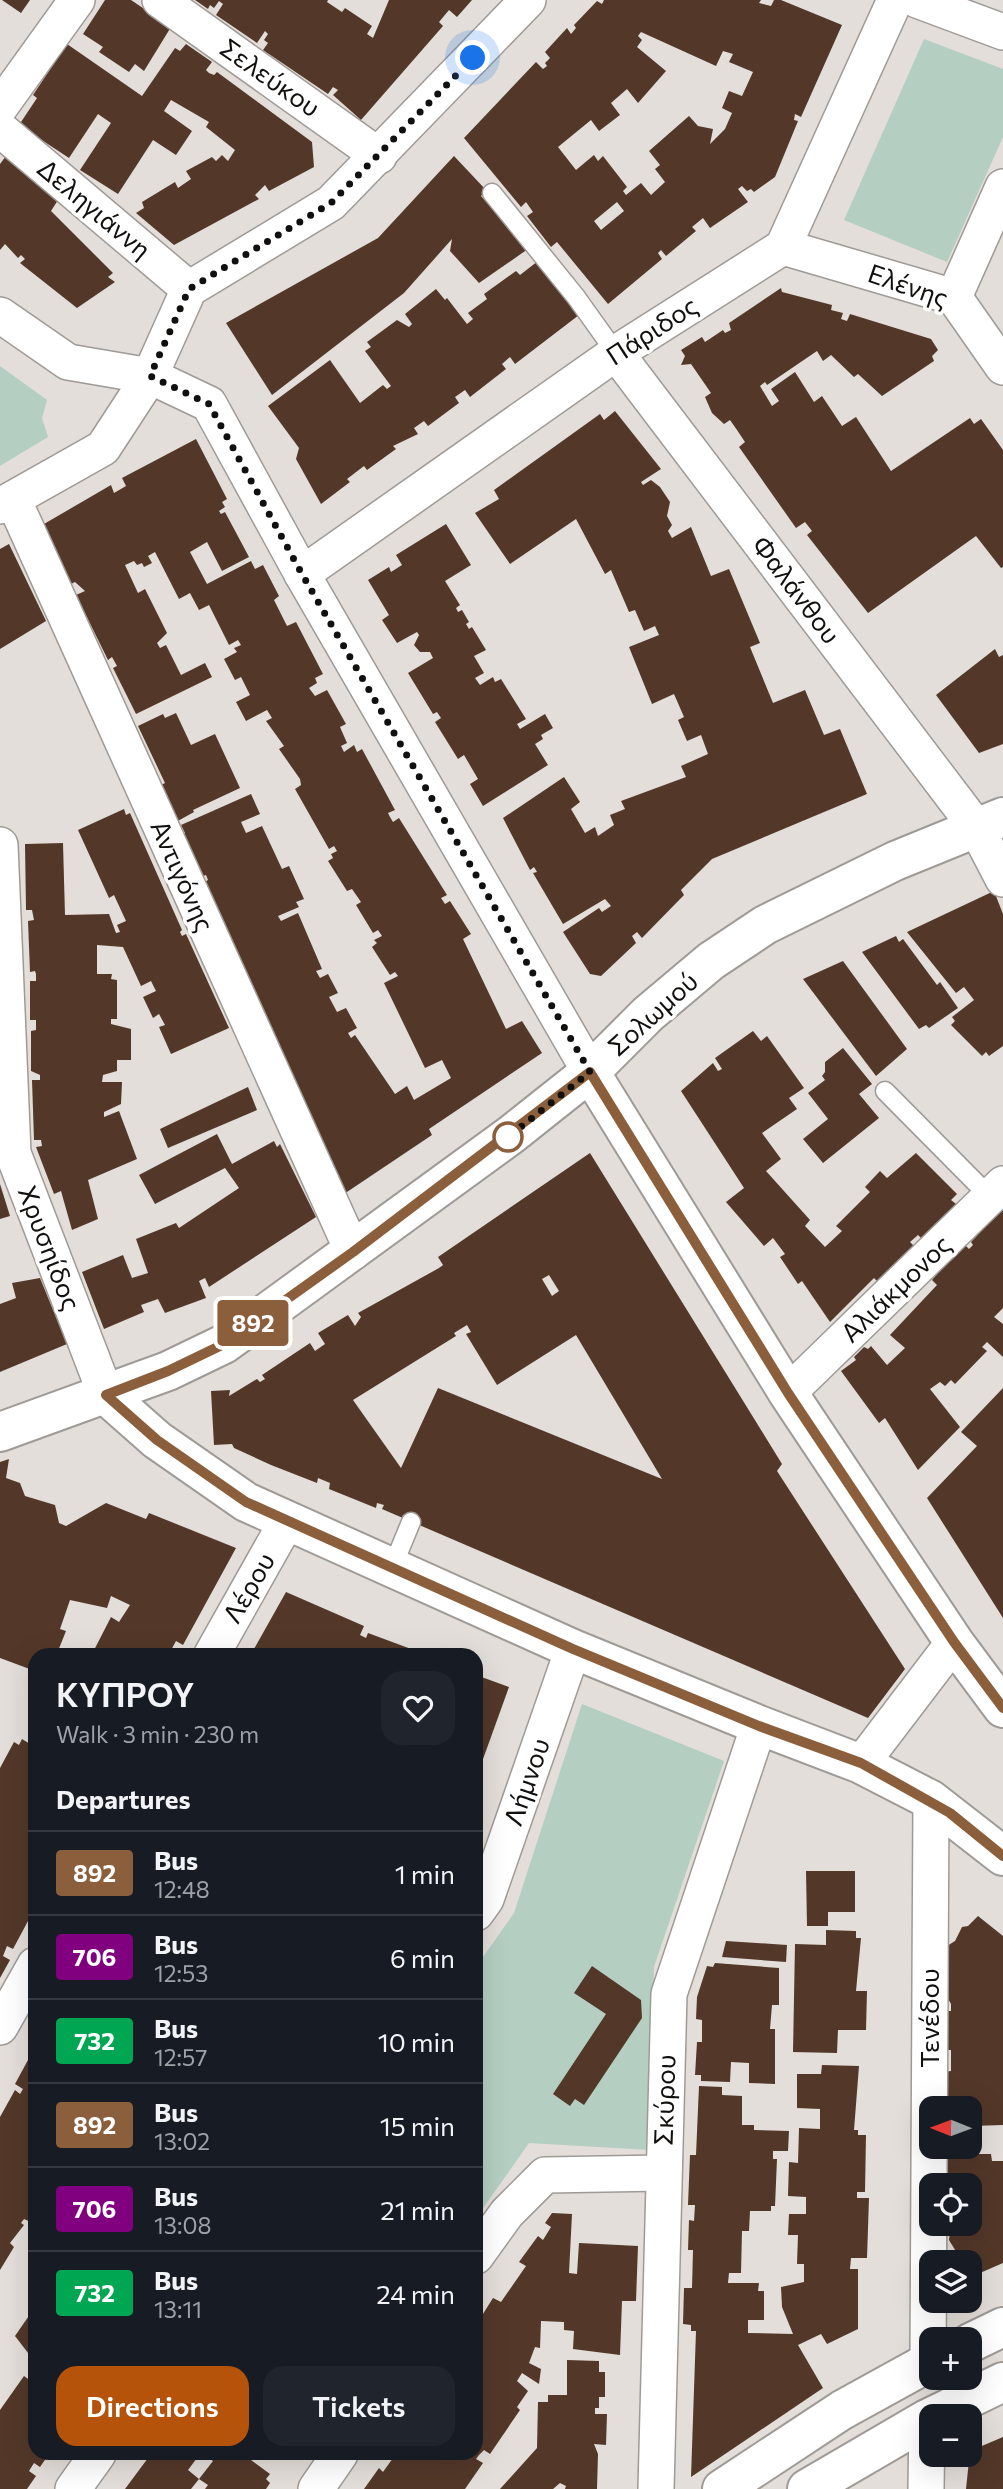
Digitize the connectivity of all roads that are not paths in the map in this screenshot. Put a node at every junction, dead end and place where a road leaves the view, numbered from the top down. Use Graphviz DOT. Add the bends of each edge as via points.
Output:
graph roads {
  1 [pos="77,0"];
  2 [pos="160,0"];
  3 [pos="528,0"];
  4 [pos="895,0"];
  5 [pos="917,0"];
  6 [pos="1003,33"];
  7 [pos="0,107"];
  8 [pos="0,129"];
  9 [pos="379,156"];
  10 [pos="1003,187"];
  11 [pos="492,193"];
  12 [pos="783,247"];
  13 [pos="189,289"];
  14 [pos="954,297"];
  15 [pos="0,315"];
  16 [pos="616,353"];
  17 [pos="1003,367"];
  18 [pos="150,376"];
  19 [pos="7,502"];
  20 [pos="302,574"];
  21 [pos="989,822"];
  22 [pos="0,845"];
  23 [pos="1003,879"];
  24 [pos="590,1072"];
  25 [pos="885,1091"];
  26 [pos="996,1190"];
  27 [pos="353,1252"];
  28 [pos="788,1393"];
  29 [pos="106,1395"];
  30 [pos="0,1432"];
  31 [pos="287,1521"];
  32 [pos="411,1522"];
  33 [pos="392,1568"];
  34 [pos="954,1642"];
  35 [pos="216,1648"];
  36 [pos="573,1649"];
  37 [pos="1003,1708"];
  38 [pos="759,1726"];
  39 [pos="861,1763"];
  40 [pos="931,1800"];
  41 [pos="1003,1856"];
  42 [pos="483,1903"];
  43 [pos="28,1977"];
  44 [pos="0,2027"];
  45 [pos="663,2173"];
  46 [pos="483,2246"];
  47 [pos="930,2327"];
  48 [pos="1003,2327"];
  49 [pos="982,2337"];
  50 [pos="919,2368"];
  51 [pos="1003,2382"];
  52 [pos="958,2404"];
  53 [pos="919,2424"];
  54 [pos="94,2460"];
  55 [pos="336,2460"];
  56 [pos="926,2467"];
  57 [pos="73,2489"];
  58 [pos="316,2489"];
  59 [pos="656,2489"];
  60 [pos="722,2489"];
  61 [pos="807,2489"];
  62 [pos="926,2489"];
  1 -- 7 [label="street"];
  2 -- 9 [label="street, Σελεύκου"];
  3 -- 9 [label="street"];
  4 -- 12 [label="street"];
  5 -- 6 [label="street"];
  8 -- 13 [label="street, Δεληγιάννη"];
  9 -- 13 [label="street" via="331,203"];
  10 -- 14 [label="street"];
  11 -- 16 [label="lane"];
  12 -- 14 [label="street, Ελένης"];
  12 -- 16 [label="street, Πάριδος"];
  13 -- 18 [label="street"];
  14 -- 17 [label="street, Ελένης"];
  15 -- 18 [label="street" via="68,362"];
  16 -- 20 [label="street, Πάριδος"];
  16 -- 21 [label="street, Φαλάνθου"];
  18 -- 19 [label="street" via="103,448"];
  18 -- 20 [label="street" via="209,404"];
  19 -- 27 [label="street, Αντιγόνης"];
  20 -- 24 [label="street"];
  21 -- 23 [label="street, Φαλάνθου"];
  21 -- 24 [label="street, Σολωμού" via="765,925 711,961 648,1014"];
  22 -- 29 [label="street, Χρυσηίδος" via="13,1153"];
  24 -- 27 [label="street, Σολωμού"];
  24 -- 28 [label="street"];
  25 -- 26 [label="lane"];
  26 -- 28 [label="street, Αλιάκμονος"];
  27 -- 29 [label="street, Σολωμού" via="224,1344"];
  28 -- 34 [label="street"];
  29 -- 30 [label="street, Σολωμού"];
  29 -- 31 [label="street" via="204,1475"];
  31 -- 33 [label="street"];
  31 -- 35 [label="street, Λέρου"];
  32 -- 33 [label="lane"];
  33 -- 36 [label="street"];
  34 -- 37 [label="street"];
  34 -- 39 [label="street"];
  36 -- 38 [label="street"];
  36 -- 42 [label="street, Λήμνου"];
  38 -- 39 [label="street"];
  38 -- 45 [label="street, Σκύρου" via="669,1994"];
  39 -- 40 [label="street"];
  40 -- 41 [label="street"];
  40 -- 47 [label="street, Τενέδου"];
  43 -- 44 [label="street"];
  45 -- 46 [label="street" via="545,2175 507,2213"];
  45 -- 59 [label="street, Σκύρου"];
  48 -- 49 [label="street"];
  50 -- 60 [label="street" via="842,2410"];
  51 -- 52 [label="street"];
  53 -- 61 [label="street"];
  54 -- 57 [label="street"];
  55 -- 58 [label="street"];
  56 -- 62 [label="street"];
}
